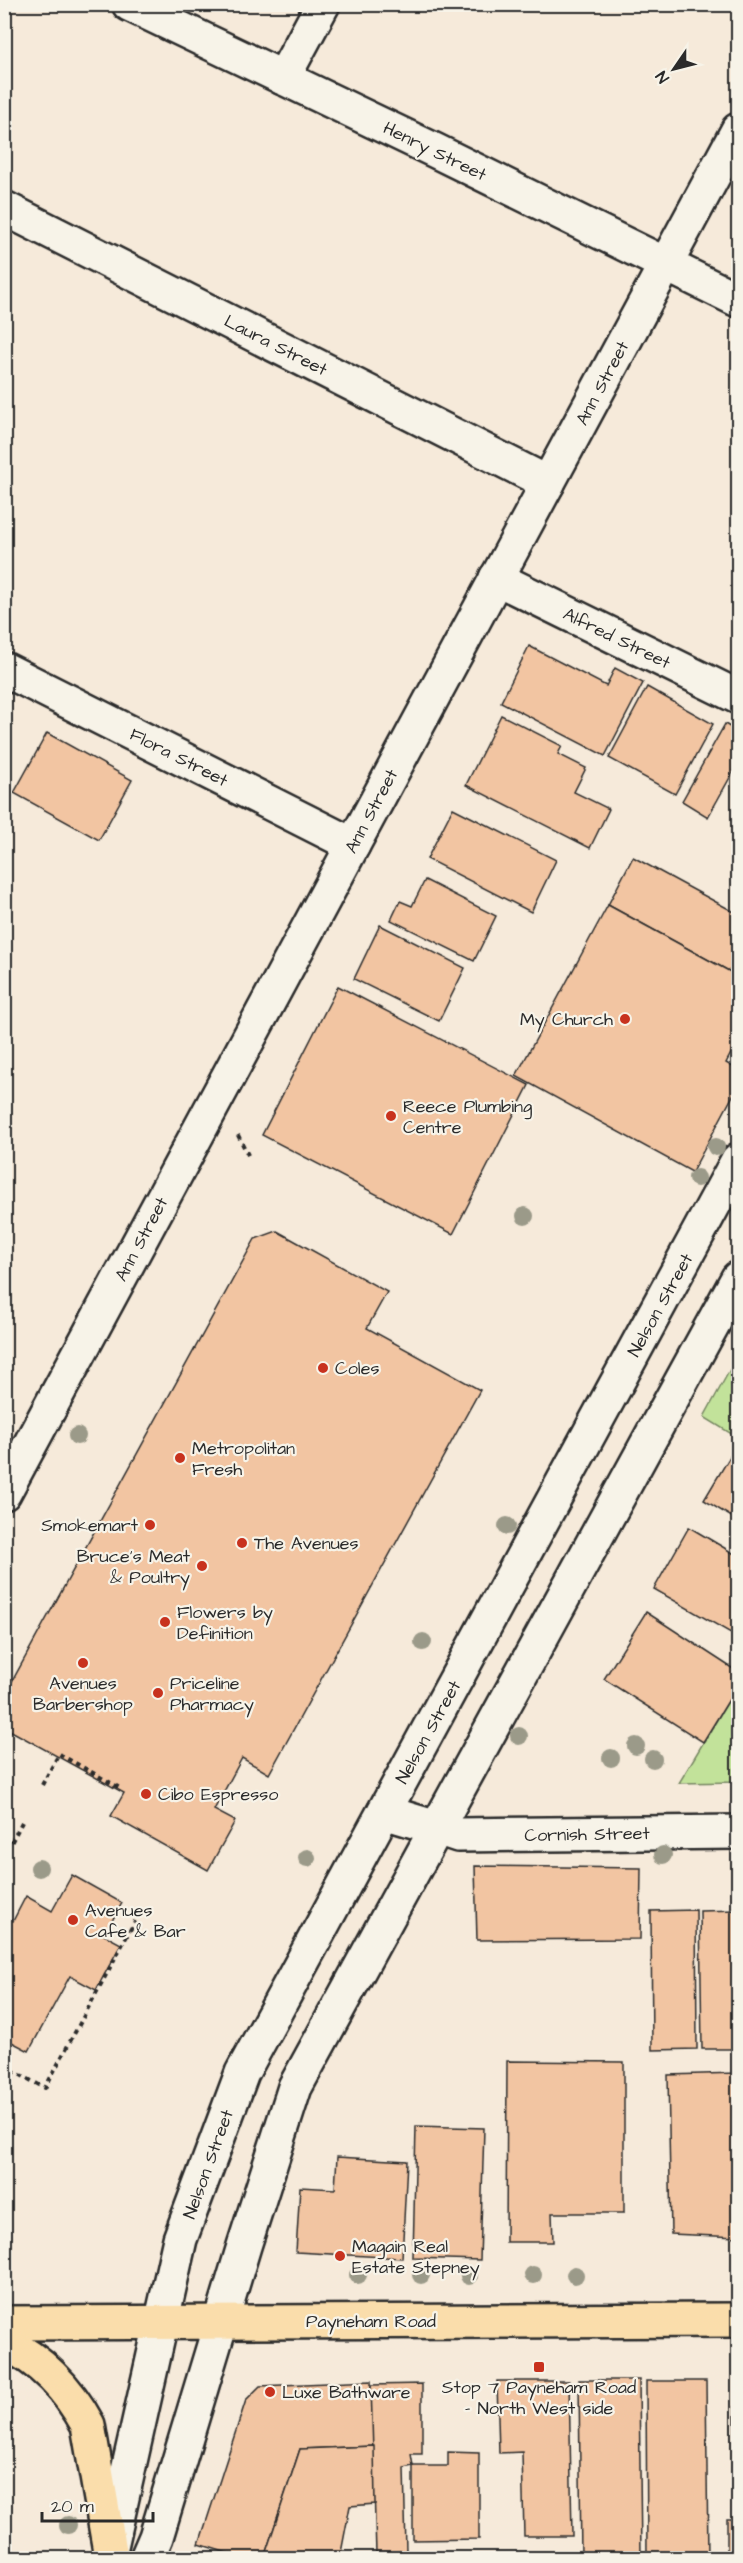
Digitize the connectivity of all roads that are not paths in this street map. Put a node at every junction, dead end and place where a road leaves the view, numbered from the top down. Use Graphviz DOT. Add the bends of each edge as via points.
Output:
graph roads {
  1 [pos="129,4"];
  2 [pos="323,4"];
  3 [pos="283,78"];
  4 [pos="738,130"];
  5 [pos="4,208"];
  6 [pos="666,264"];
  7 [pos="738,300"];
  8 [pos="548,483"];
  9 [pos="496,578"];
  10 [pos="4,669"];
  11 [pos="738,697"];
  12 [pos="353,845"];
  13 [pos="738,1160"];
  14 [pos="738,1278"];
  15 [pos="4,1492"];
  16 [pos="384,1812"];
  17 [pos="437,1828"];
  18 [pos="738,1832"];
  19 [pos="738,2320"];
  20 [pos="161,2322"];
  21 [pos="221,2322"];
  22 [pos="4,2323"];
  23 [pos="4,2342"];
  24 [pos="109,2555"];
  25 [pos="147,2559"];
  1 -- 3 [label="street, Henry Street"];
  2 -- 3 [label="street"];
  3 -- 6 [label="street, Henry Street"];
  4 -- 6 [label="street, Ann Street"];
  5 -- 8 [label="street, Laura Street"];
  6 -- 7 [label="street, Henry Street"];
  6 -- 8 [label="street, Ann Street"];
  8 -- 9 [label="street, Ann Street"];
  9 -- 11 [label="street, Alfred Street"];
  9 -- 12 [label="street, Ann Street"];
  10 -- 12 [label="street, Flora Street"];
  12 -- 15 [label="street, Ann Street"];
  13 -- 16 [label="street, Nelson Street"];
  14 -- 17 [label="street"];
  16 -- 17 [label="street, Cornish Street"];
  16 -- 20 [label="street, Nelson Street" via="242,2073 180,2239"];
  17 -- 18 [label="street, Cornish Street" via="458,1835"];
  17 -- 21 [label="street" via="295,2088"];
  19 -- 21 [label="main road, Payneham Road"];
  20 -- 21 [label="main road, Payneham Road"];
  20 -- 22 [label="main road, Payneham Road"];
  20 -- 24 [label="street, Nelson Street"];
  21 -- 25 [label="street"];
  23 -- 24 [label="main road" via="32,2357 54,2376 88,2425"];
}
